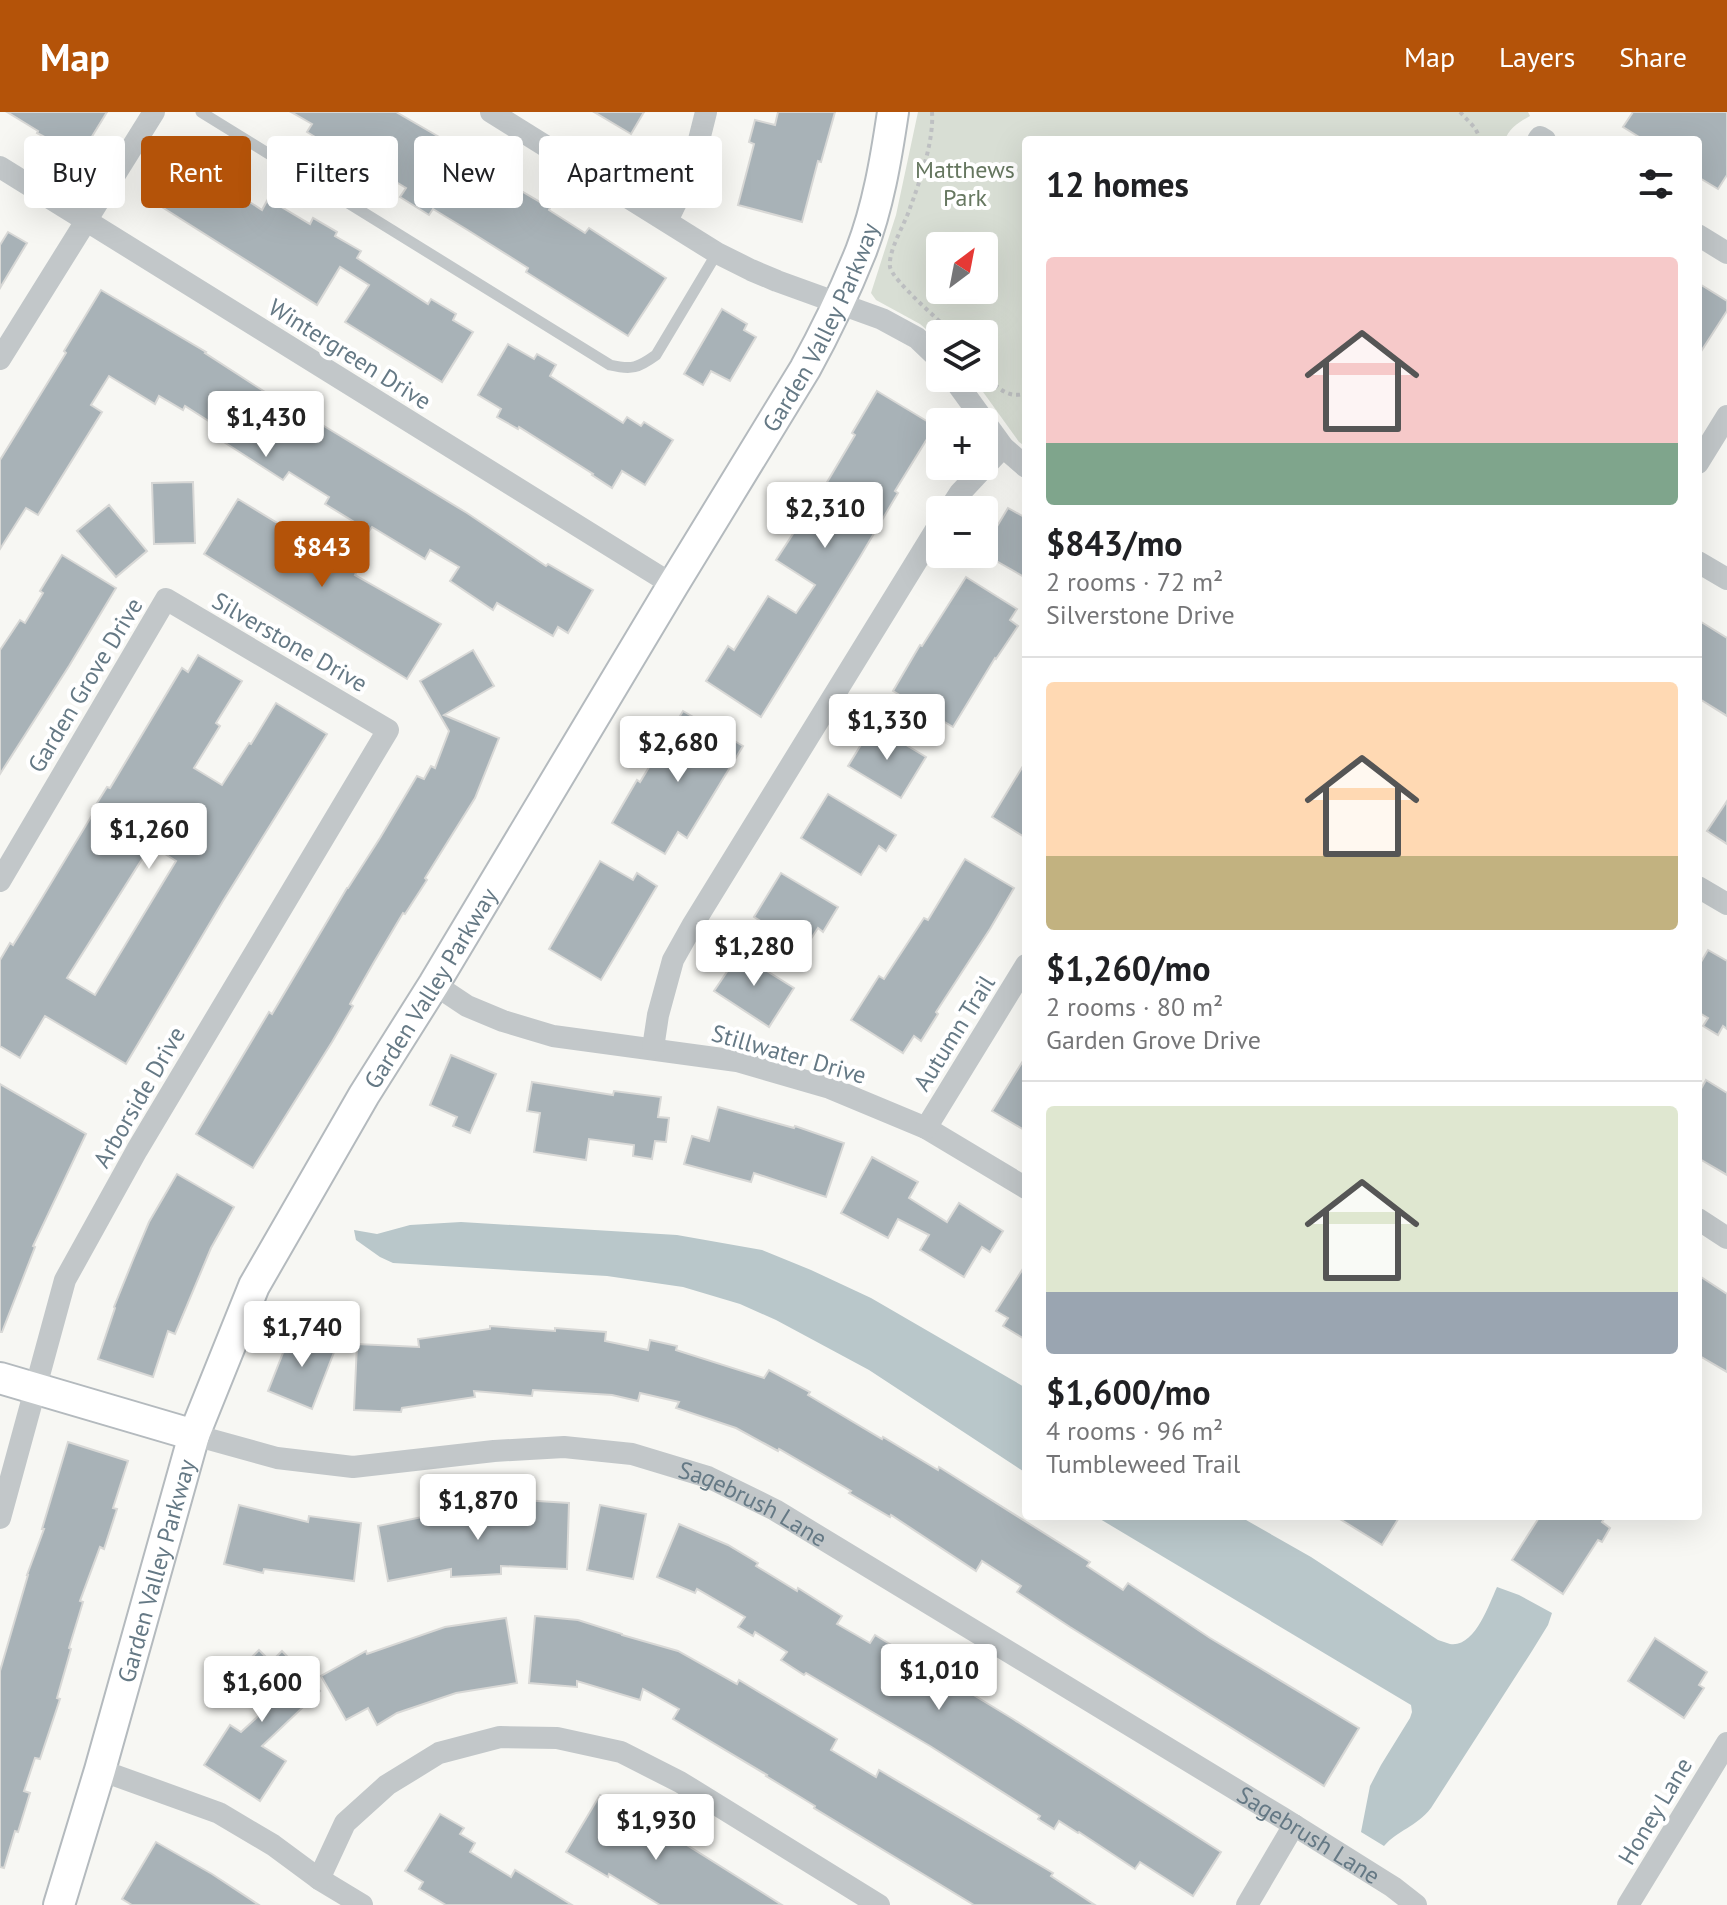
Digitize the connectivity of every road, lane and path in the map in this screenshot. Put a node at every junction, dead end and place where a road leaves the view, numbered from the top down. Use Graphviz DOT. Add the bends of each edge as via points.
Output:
graph roads {
  1 [pos="154,112"];
  2 [pos="201,112"];
  3 [pos="491,112"];
  4 [pos="706,112"];
  5 [pos="893,112"];
  6 [pos="932,112"];
  7 [pos="1460,112"];
  8 [pos="1479,136"];
  9 [pos="0,167"];
  10 [pos="85,221"];
  11 [pos="667,221"];
  12 [pos="1702,237"];
  13 [pos="717,253"];
  14 [pos="1727,253"];
  15 [pos="839,302"];
  16 [pos="938,320"];
  17 [pos="926,347"];
  18 [pos="0,359"];
  19 [pos="998,387"];
  20 [pos="963,392"];
  21 [pos="1022,395"];
  22 [pos="1727,416"];
  23 [pos="1003,447"];
  24 [pos="1702,457"];
  25 [pos="1022,464"];
  26 [pos="958,496"];
  27 [pos="926,546"];
  28 [pos="1702,564"];
  29 [pos="1727,579"];
  30 [pos="673,585"];
  31 [pos="166,599"];
  32 [pos="388,730"];
  33 [pos="0,881"];
  34 [pos="1702,889"];
  35 [pos="1727,904"];
  36 [pos="1022,972"];
  37 [pos="434,984"];
  38 [pos="653,1048"];
  39 [pos="926,1128"];
  40 [pos="1022,1186"];
  41 [pos="1702,1222"];
  42 [pos="1727,1238"];
  43 [pos="0,1378"];
  44 [pos="35,1389"];
  45 [pos="194,1435"];
  46 [pos="0,1518"];
  47 [pos="1727,1743"];
  48 [pos="100,1770"];
  49 [pos="1294,1825"];
  50 [pos="319,1879"];
  51 [pos="59,1905"];
  52 [pos="362,1905"];
  53 [pos="879,1905"];
  54 [pos="1247,1905"];
  55 [pos="1416,1905"];
  56 [pos="1628,1905"];
  1 -- 10 [label="street"];
  2 -- 13 [label="lane" via="610,365 628,369 656,355"];
  3 -- 11 [label="street"];
  4 -- 11 [label="street" via="691,172"];
  5 -- 15 [label="street, Garden Valley Parkway" via="874,209"];
  6 -- 16 [label="path" via="922,173 890,268"];
  7 -- 8 [label="path"];
  9 -- 10 [label="street, Wintergreen Drive"];
  10 -- 18 [label="street"];
  10 -- 30 [label="street, Wintergreen Drive"];
  11 -- 13 [label="street"];
  12 -- 14 [label="street"];
  13 -- 15 [label="street"];
  15 -- 17 [label="street" via="882,319"];
  15 -- 30 [label="street, Garden Valley Parkway" via="805,369"];
  19 -- 21 [label="path"];
  20 -- 23 [label="street"];
  22 -- 24 [label="street"];
  23 -- 25 [label="street"];
  23 -- 26 [label="street"];
  27 -- 38 [label="street" via="673,960"];
  28 -- 29 [label="street"];
  30 -- 37 [label="street, Garden Valley Parkway"];
  31 -- 32 [label="street, Silverstone Drive"];
  31 -- 33 [label="street, Garden Grove Drive"];
  32 -- 44 [label="street, Arborside Drive" via="65,1280"];
  34 -- 35 [label="street"];
  36 -- 39 [label="street, Autumn Trail"];
  37 -- 38 [label="street, Stillwater Drive" via="467,1006 553,1036"];
  37 -- 45 [label="street, Garden Valley Parkway" via="254,1286"];
  38 -- 39 [label="street, Stillwater Drive" via="737,1061 830,1088"];
  39 -- 40 [label="street, Stillwater Drive"];
  41 -- 42 [label="street"];
  43 -- 44 [label="street, Sagebrush Lane"];
  44 -- 45 [label="street, Sagebrush Lane"];
  44 -- 46 [label="street, Arborside Drive"];
  45 -- 48 [label="street, Garden Valley Parkway"];
  45 -- 49 [label="street, Sagebrush Lane" via="277,1458 353,1467 564,1447 632,1454 708,1477 775,1510"];
  47 -- 56 [label="street, Honey Lane"];
  48 -- 50 [label="street" via="219,1813"];
  48 -- 51 [label="street, Garden Valley Parkway"];
  49 -- 54 [label="street"];
  49 -- 55 [label="street, Sagebrush Lane"];
  50 -- 52 [label="street"];
  50 -- 53 [label="street" via="345,1823 387,1785 439,1753 500,1737 557,1738 621,1752 680,1782"];
}
